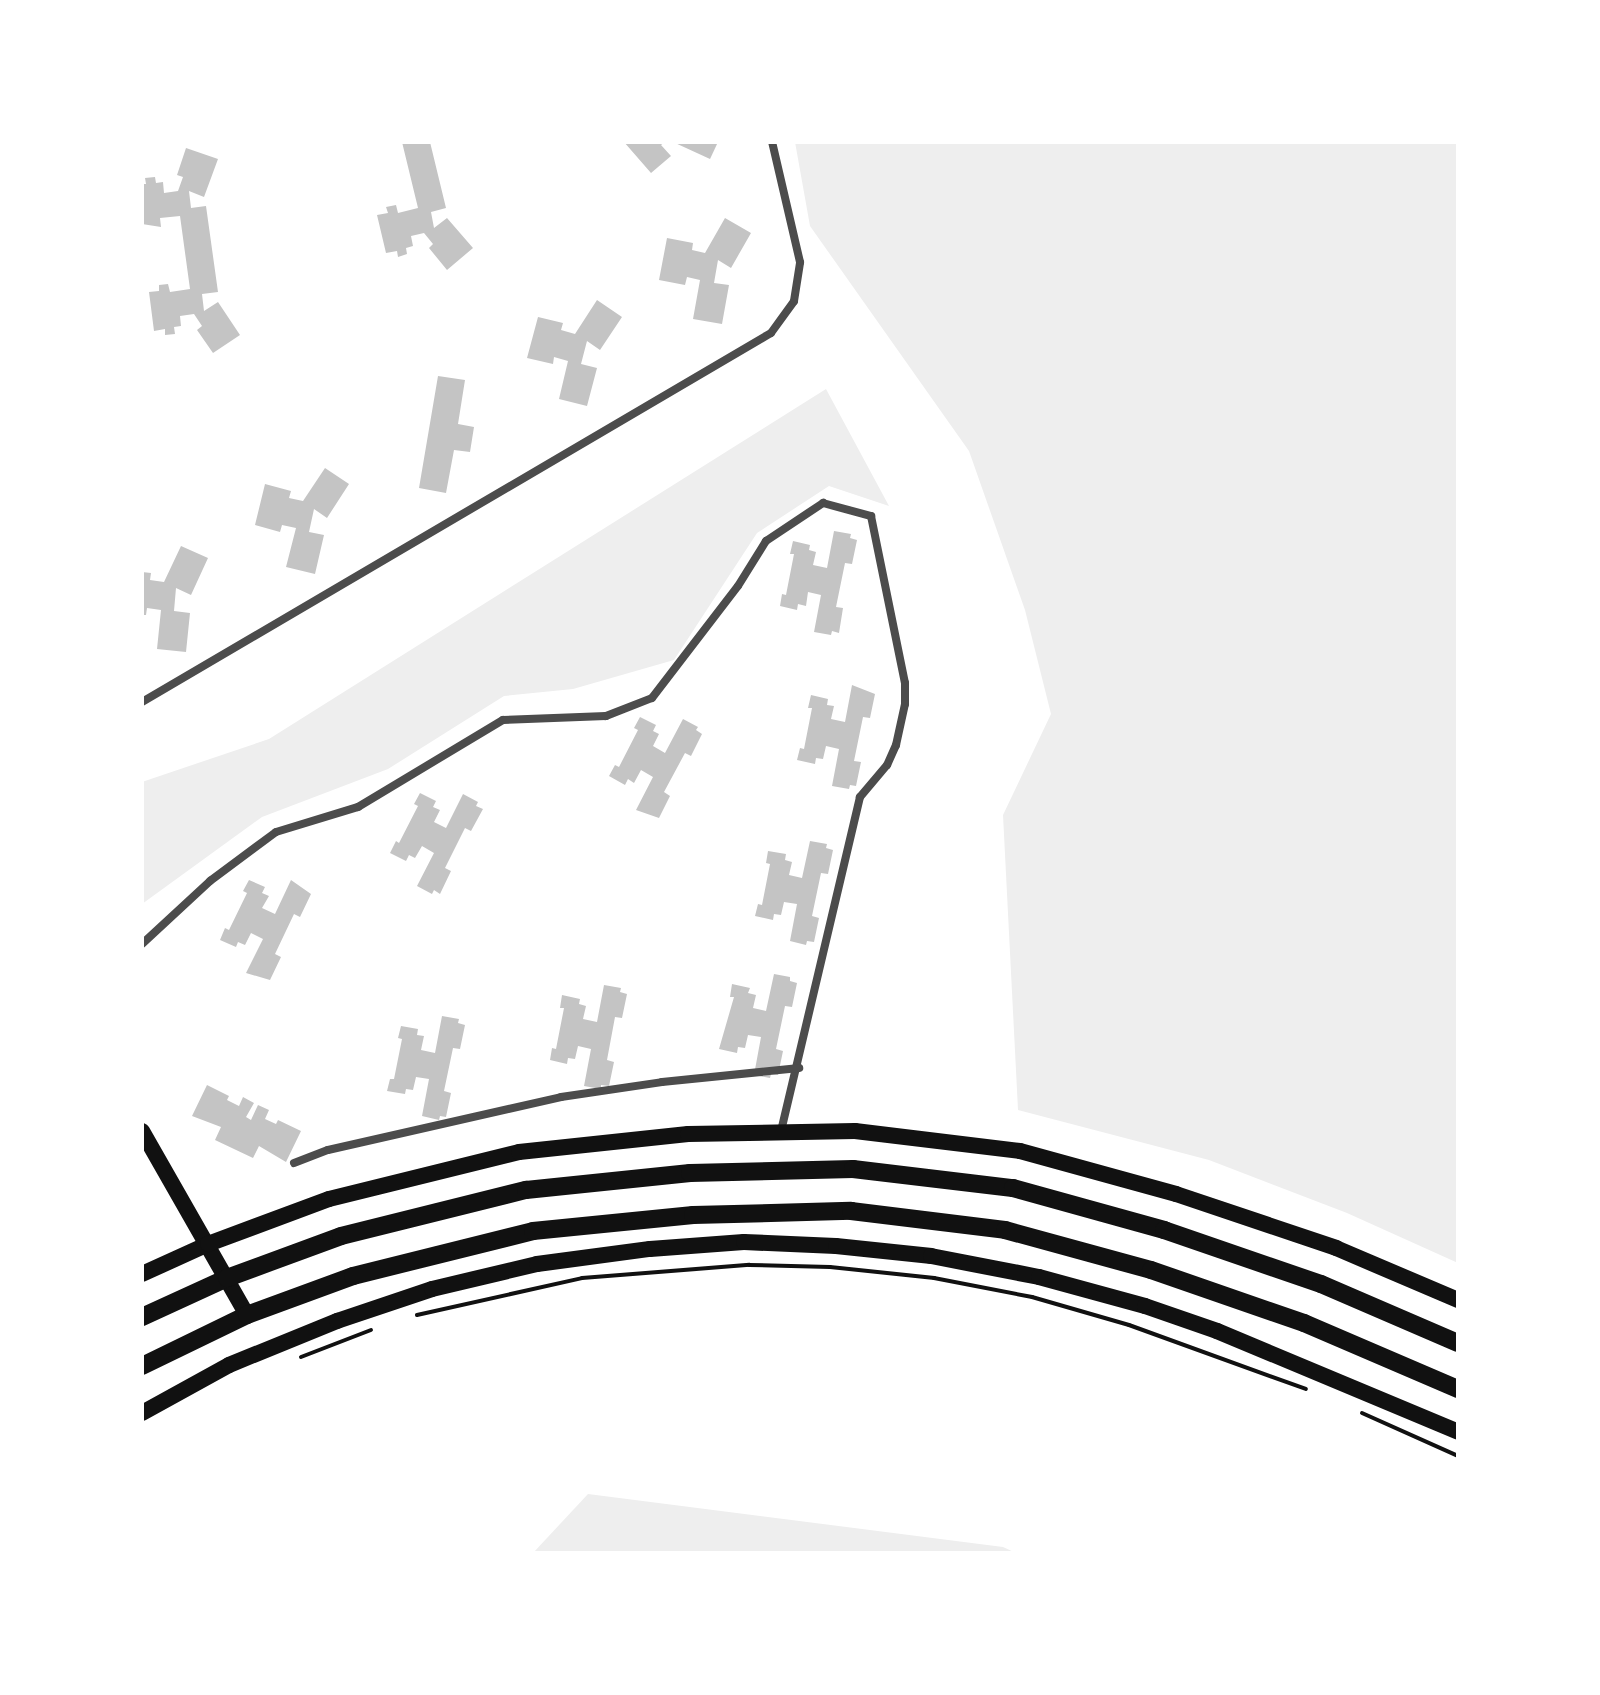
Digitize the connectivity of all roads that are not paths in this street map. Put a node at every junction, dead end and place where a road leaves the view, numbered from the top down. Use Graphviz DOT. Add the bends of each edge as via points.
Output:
graph roads {
  1 [pos="772,142"];
  2 [pos="142,702"];
  3 [pos="142,944"];
  4 [pos="799,1068"];
  5 [pos="142,1131"];
  6 [pos="781,1132"];
  7 [pos="294,1163"];
  8 [pos="208,1244"];
  9 [pos="142,1274"];
  10 [pos="227,1278"];
  11 [pos="1458,1300"];
  12 [pos="247,1315"];
  13 [pos="142,1317"];
  14 [pos="1458,1343"];
  15 [pos="142,1366"];
  16 [pos="1458,1389"];
  17 [pos="142,1413"];
  18 [pos="1458,1432"];
  1 -- 2 [label="street" via="800,262 794,301 771,333"];
  3 -- 4 [label="street" via="210,881 276,832 358,807 503,720 606,716 652,698 766,541 823,503 871,516 905,704 887,765 860,797"];
  4 -- 6 [label="street"];
  4 -- 7 [label="street" via="561,1097 328,1150"];
  5 -- 8 [label="main road"];
  6 -- 8 [label="main road" via="688,1134 519,1152 329,1199"];
  6 -- 11 [label="main road" via="855,1131 1020,1151 1176,1194 1307,1238"];
  8 -- 9 [label="main road"];
  8 -- 10 [label="main road"];
  10 -- 12 [label="main road"];
  10 -- 13 [label="main road"];
  10 -- 14 [label="main road" via="341,1236 526,1190 690,1173 853,1169 1013,1188 1164,1230 1321,1284"];
  12 -- 15 [label="main road"];
  12 -- 16 [label="main road" via="353,1276 533,1231 693,1215 851,1211 1005,1230 1151,1270 1304,1323"];
  17 -- 18 [label="main road" via="229,1365 432,1289 537,1264 744,1242 931,1256 1039,1277 1217,1331"];
}
